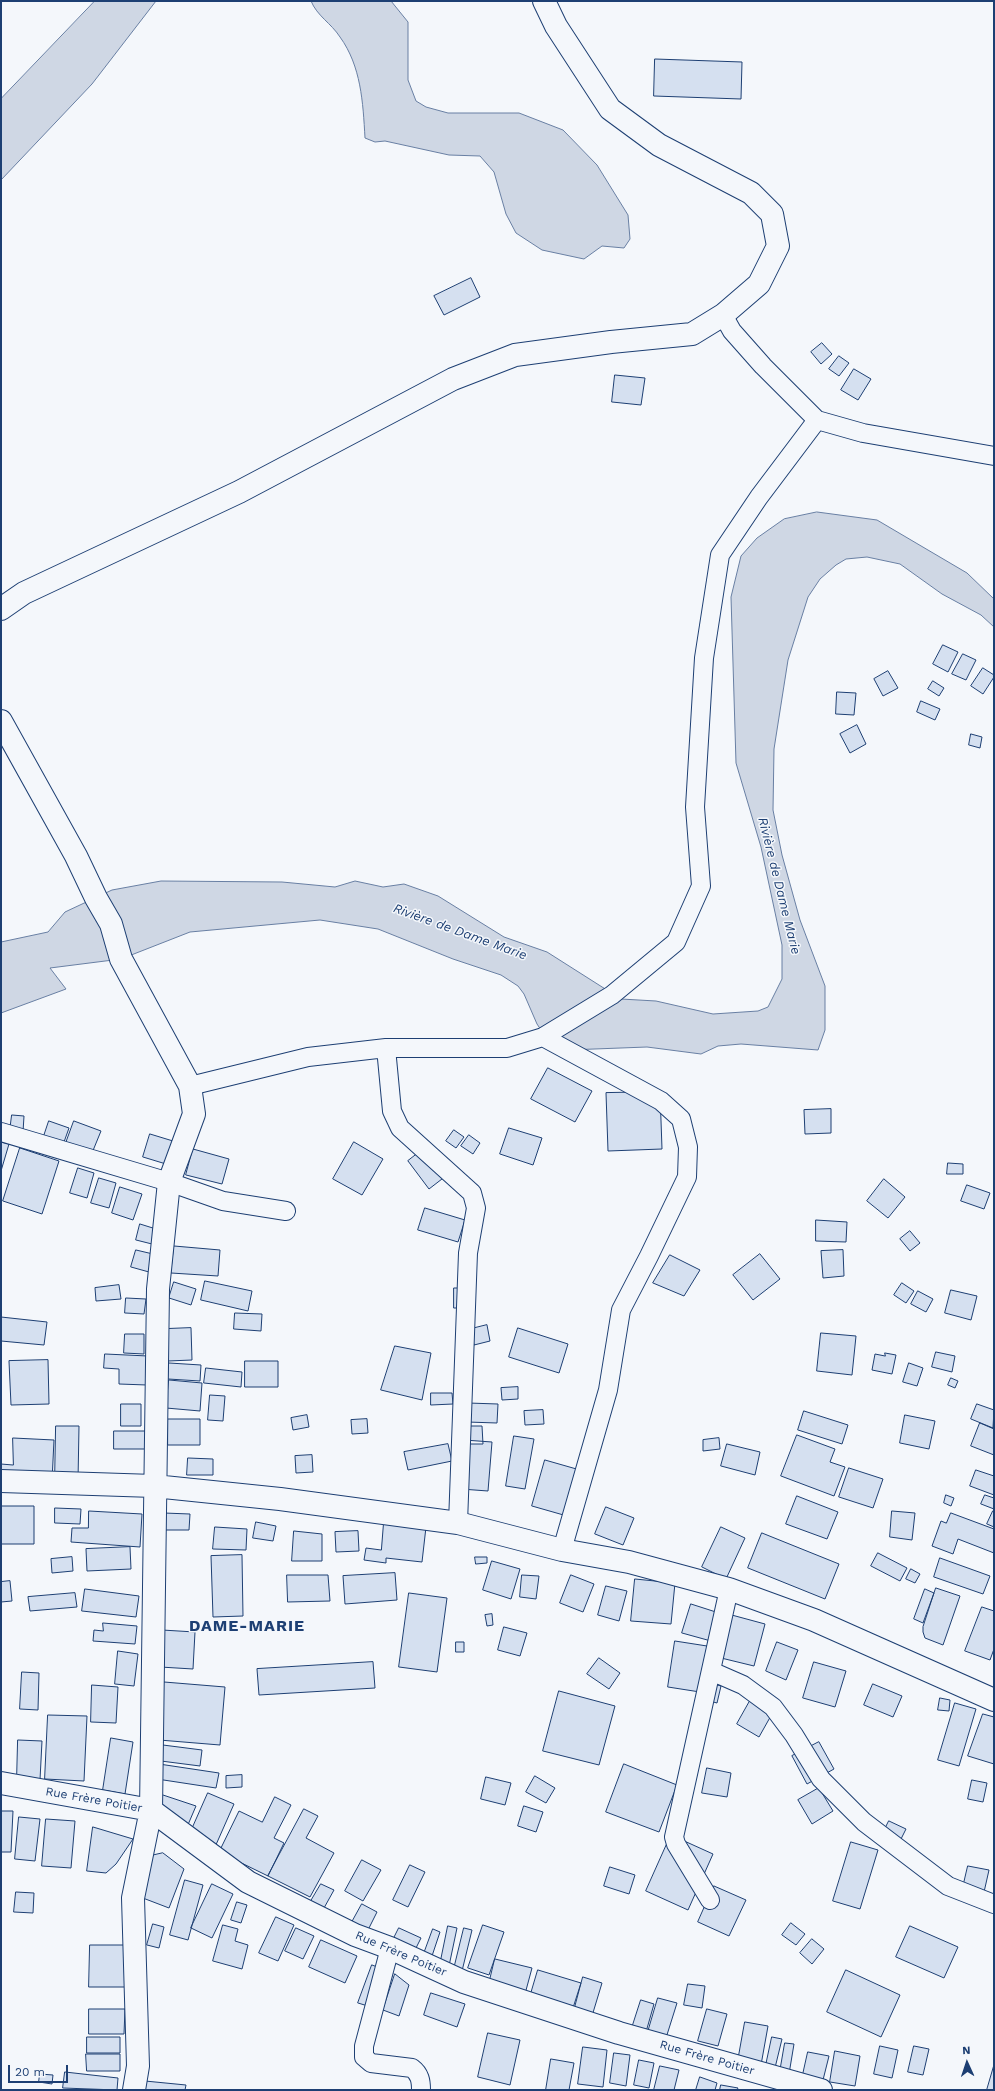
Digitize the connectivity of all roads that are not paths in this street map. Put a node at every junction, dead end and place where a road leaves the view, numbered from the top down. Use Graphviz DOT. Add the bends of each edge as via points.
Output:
graph roads {
  1 [pos="544,1"];
  2 [pos="723,315"];
  3 [pos="817,420"];
  4 [pos="994,456"];
  5 [pos="1,609"];
  6 [pos="1,721"];
  7 [pos="543,1037"];
  8 [pos="386,1048"];
  9 [pos="190,1086"];
  10 [pos="1,1132"];
  11 [pos="169,1182"];
  12 [pos="286,1211"];
  13 [pos="1,1482"];
  14 [pos="154,1486"];
  15 [pos="458,1523"];
  16 [pos="562,1550"];
  17 [pos="728,1590"];
  18 [pos="711,1671"];
  19 [pos="994,1700"];
  20 [pos="1,1783"];
  21 [pos="151,1810"];
  22 [pos="710,1900"];
  23 [pos="994,1904"];
  24 [pos="390,1948"];
  25 [pos="134,2090"];
  26 [pos="421,2090"];
  27 [pos="821,2090"];
  1 -- 2 [label="street" via="556,26 610,109 659,145 751,193 772,214 778,246 759,284"];
  2 -- 3 [label="street" via="732,331 763,366"];
  2 -- 5 [label="street" via="692,334 515,355 453,379 239,492 24,593"];
  3 -- 4 [label="street" via="862,433"];
  3 -- 7 [label="street" via="759,497 720,555 704,658 695,807 700,886 676,942 612,995"];
  6 -- 9 [label="street" via="76,856 111,924 121,959"];
  7 -- 8 [label="street" via="507,1048"];
  7 -- 16 [label="street" via="661,1101 681,1119 688,1147 687,1177 620,1310 608,1390"];
  8 -- 9 [label="street" via="308,1057"];
  8 -- 15 [label="street" via="392,1111 400,1128 472,1193 476,1208 468,1253"];
  9 -- 11 [label="street" via="194,1114"];
  10 -- 11 [label="street"];
  11 -- 12 [label="street" via="223,1201"];
  11 -- 14 [label="street" via="158,1289"];
  13 -- 14 [label="street"];
  14 -- 15 [label="street" via="280,1499"];
  14 -- 21 [label="street"];
  15 -- 16 [label="street"];
  16 -- 17 [label="street" via="629,1562"];
  17 -- 18 [label="street"];
  17 -- 19 [label="street" via="814,1620"];
  18 -- 22 [label="street" via="674,1837"];
  18 -- 23 [label="street" via="743,1685 773,1707 821,1779 864,1822 948,1886"];
  20 -- 21 [label="street, Rue Frère Poitier"];
  21 -- 24 [label="street, Rue Frère Poitier" via="248,1882 355,1935"];
  21 -- 25 [label="street" via="133,1898 138,2066"];
  24 -- 26 [label="street" via="364,2046 364,2057 371,2063 412,2068 421,2081"];
  24 -- 27 [label="street, Rue Frère Poitier" via="464,1982 531,2005 619,2033"];
}
